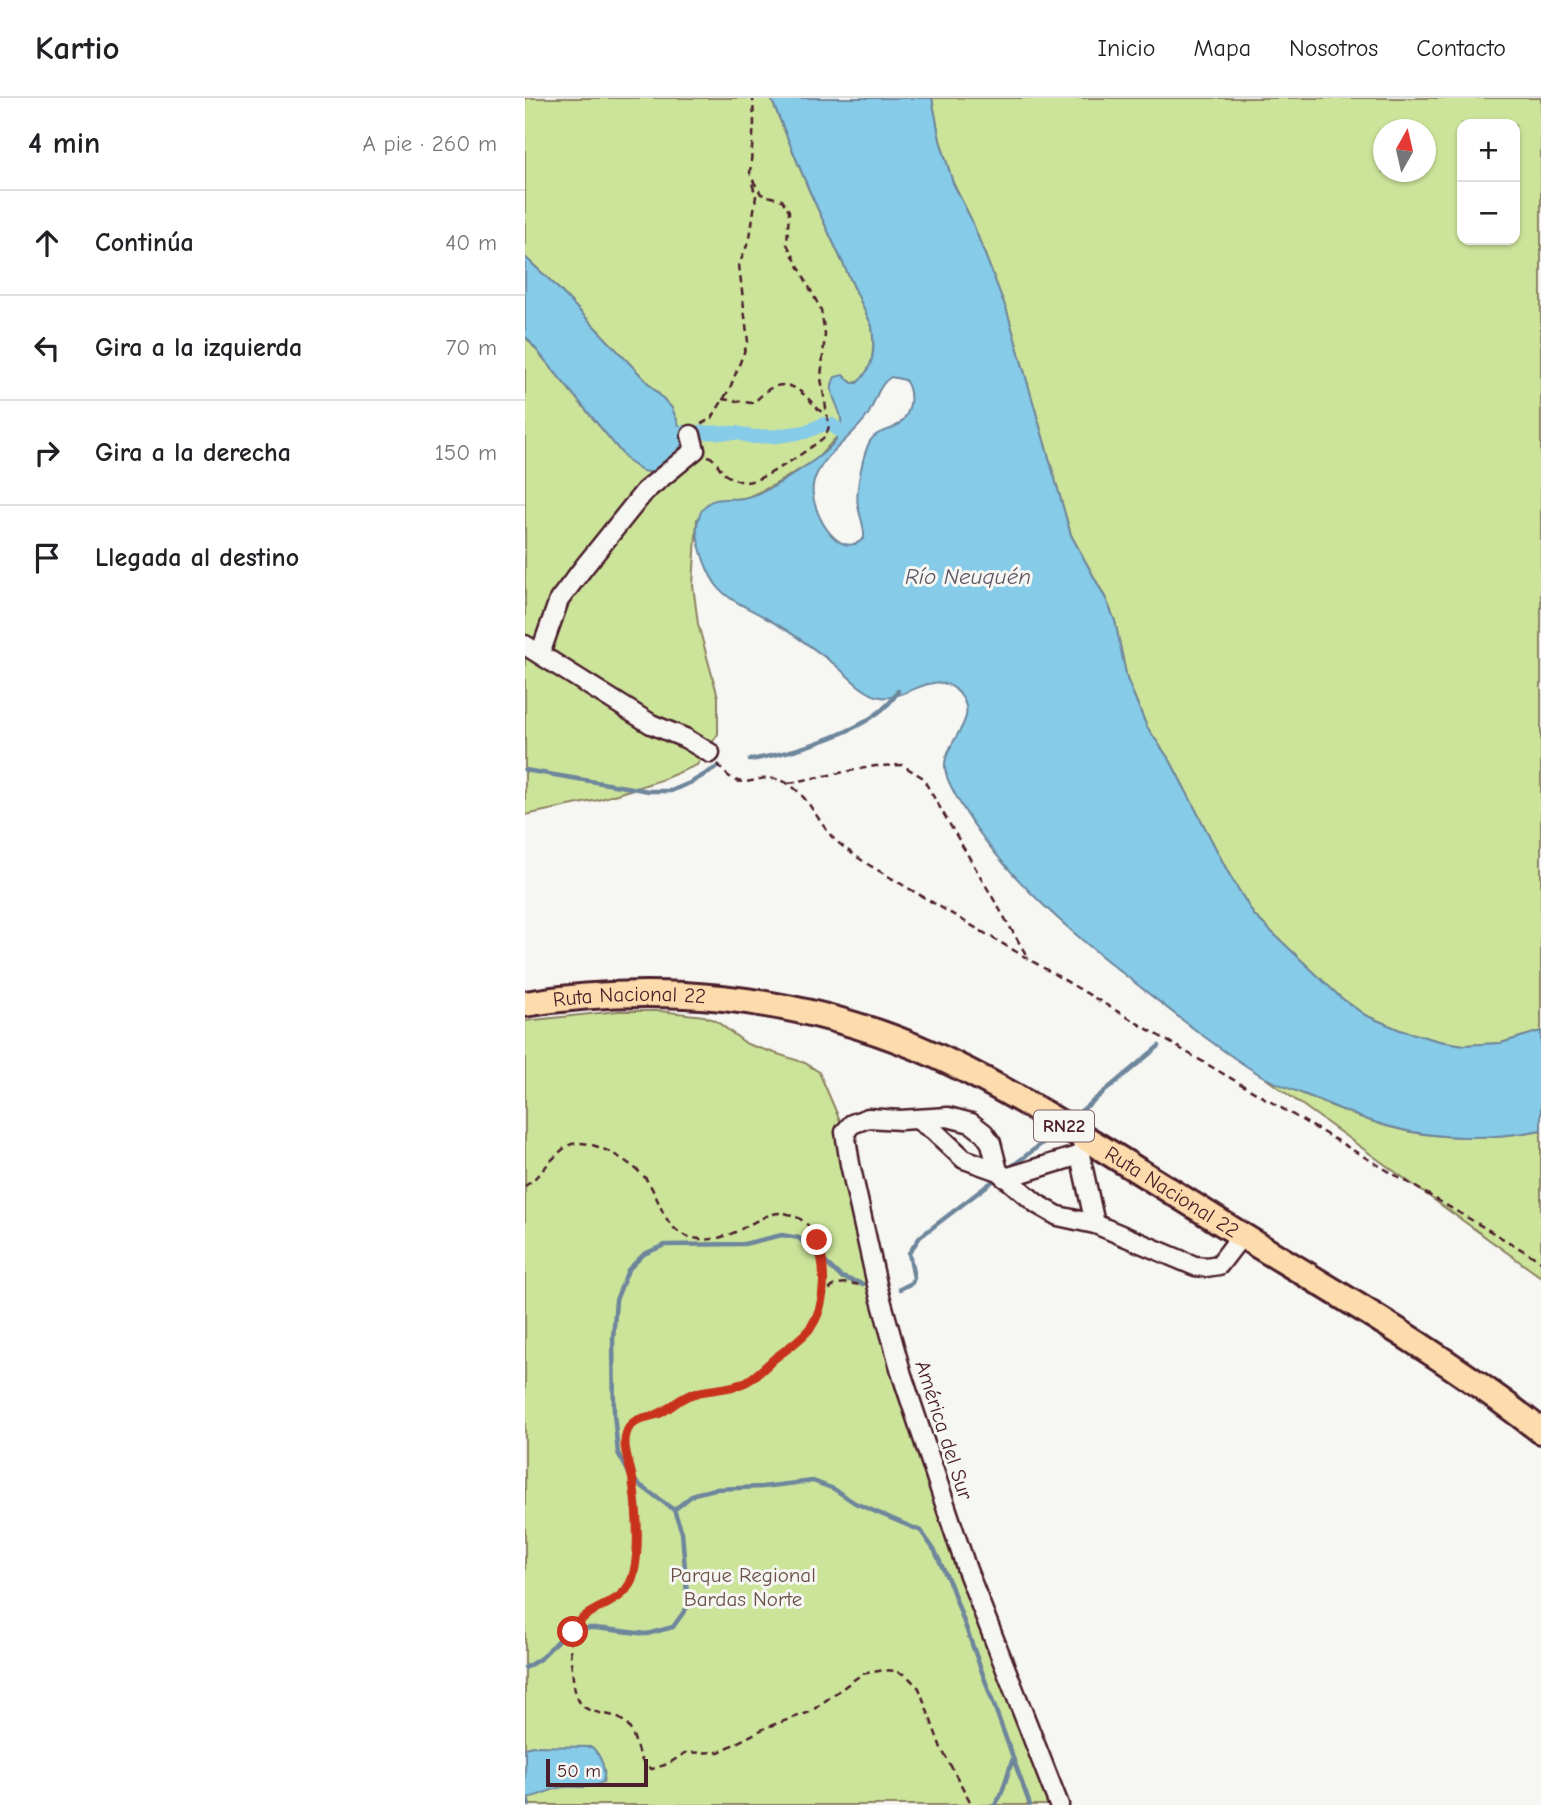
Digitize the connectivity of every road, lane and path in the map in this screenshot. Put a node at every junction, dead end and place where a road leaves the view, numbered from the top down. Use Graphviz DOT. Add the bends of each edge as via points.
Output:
graph roads {
  1 [pos="753,98"];
  2 [pos="750,175"];
  3 [pos="722,399"];
  4 [pos="825,415"];
  5 [pos="692,437"];
  6 [pos="533,650"];
  7 [pos="710,753"];
  8 [pos="787,783"];
  9 [pos="1029,959"];
  10 [pos="525,1004"];
  11 [pos="918,1119"];
  12 [pos="1083,1146"];
  13 [pos="1002,1174"];
  14 [pos="525,1186"];
  15 [pos="1094,1224"];
  16 [pos="1242,1235"];
  17 [pos="1541,1261"];
  18 [pos="878,1289"];
  19 [pos="820,1302"];
  20 [pos="1541,1432"];
  21 [pos="972,1805"];
  22 [pos="1059,1805"];
  1 -- 2 [label="path"];
  2 -- 3 [label="path" via="756,196 750,238 739,265 748,342"];
  2 -- 4 [label="path" via="761,194 782,200 789,211 787,244 821,310"];
  3 -- 4 [label="path" via="752,404 772,387 796,387"];
  3 -- 5 [label="path" via="712,418"];
  4 -- 5 [label="path" via="827,436 744,483 725,475"];
  5 -- 6 [label="street" via="559,600"];
  6 -- 7 [label="street" via="651,724"];
  7 -- 8 [label="path" via="731,780 772,777"];
  8 -- 9 [label="path" via="801,793 833,838 850,853"];
  8 -- 9 [label="path" via="875,766 902,765 922,777"];
  9 -- 17 [label="path"];
  10 -- 12 [label="highway, Ruta Nacional 22 / RN22" via="591,995 653,994 719,998 815,1014 953,1063 989,1081"];
  11 -- 13 [label="street" via="964,1159"];
  11 -- 13 [label="street, América del Sur" via="948,1117 971,1123 991,1143"];
  11 -- 18 [label="street, América del Sur" via="868,1118 845,1132"];
  12 -- 13 [label="street"];
  12 -- 15 [label="street"];
  12 -- 16 [label="highway, Ruta Nacional 22 / RN22"];
  13 -- 15 [label="street" via="1058,1216"];
  14 -- 19 [label="path" via="565,1148 586,1143 608,1151 646,1178 669,1224 692,1238 730,1236 774,1213 800,1218 821,1252"];
  15 -- 16 [label="street" via="1206,1267 1219,1265"];
  16 -- 20 [label="highway, Ruta Nacional 22 / RN22" via="1454,1369"];
  18 -- 19 [label="path" via="836,1284"];
  18 -- 22 [label="street, América del Sur" via="947,1515"];
  19 -- 21 [label="path" via="806,1333 748,1381 692,1394 656,1415 632,1422 625,1450 635,1506 634,1574 624,1594 577,1623 571,1650 577,1696 585,1708 611,1714 627,1724 641,1760 652,1769 685,1753 719,1752 767,1727 810,1712 862,1674 895,1671 919,1688 941,1748"];
}
